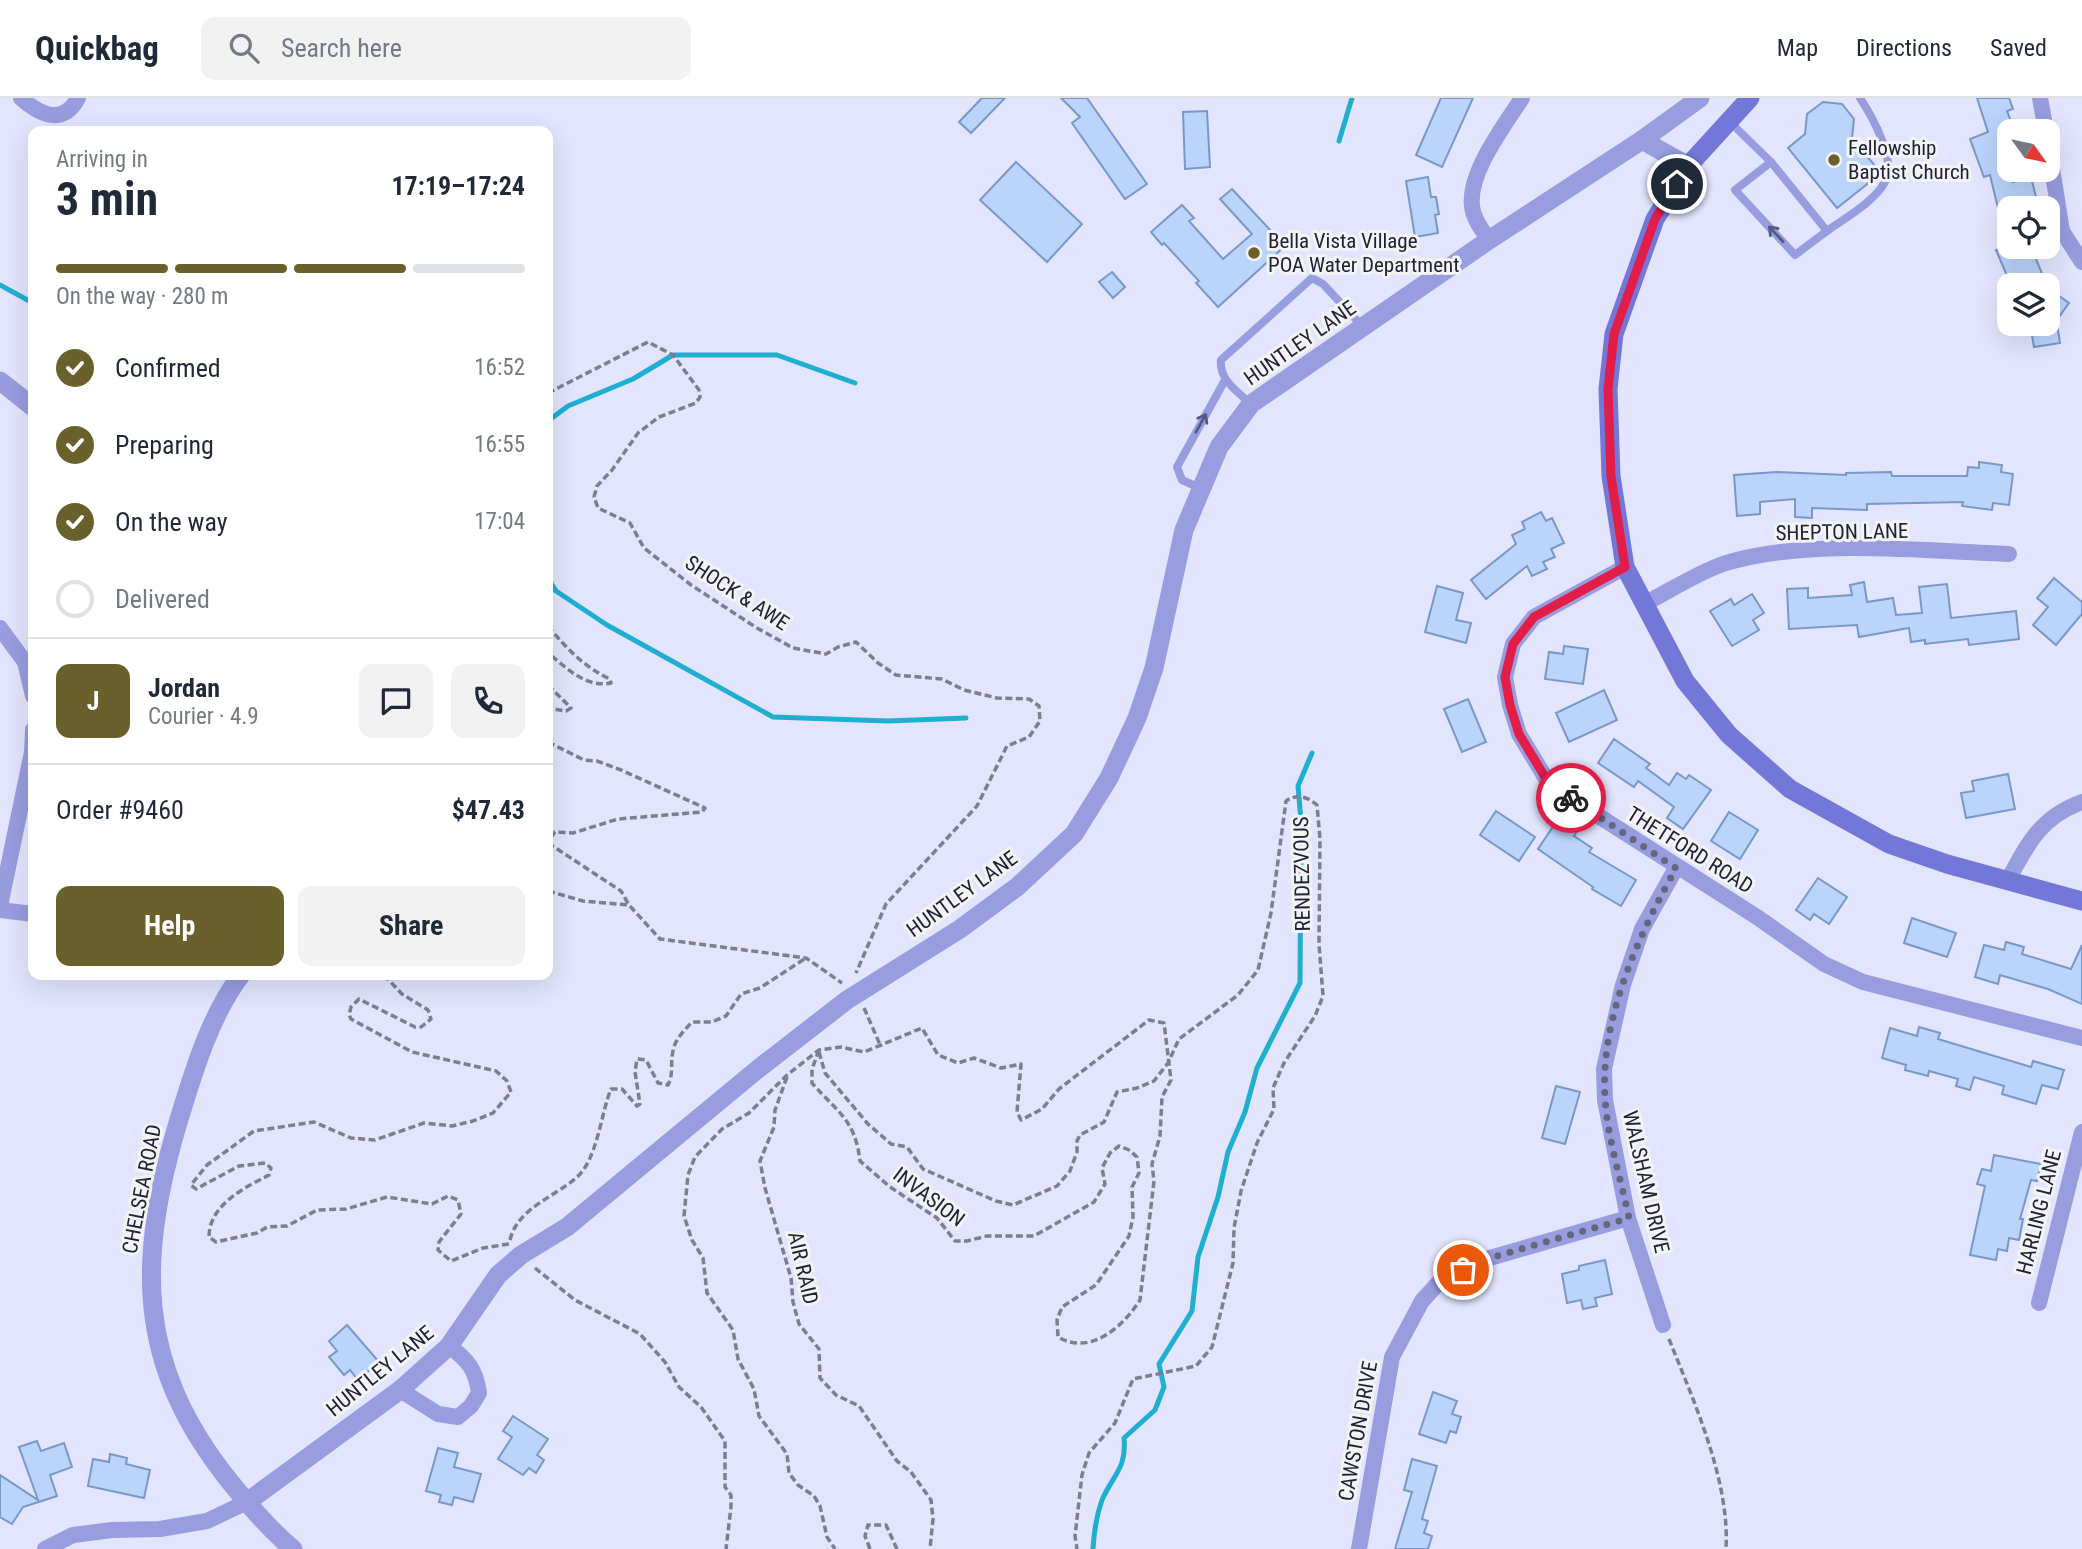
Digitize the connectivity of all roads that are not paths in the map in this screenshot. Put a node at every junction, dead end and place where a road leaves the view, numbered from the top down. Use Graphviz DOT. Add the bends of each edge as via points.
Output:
graph roads {
  1 [pos="21,98"];
  2 [pos="78,98"];
  3 [pos="1522,98"];
  4 [pos="1700,98"];
  5 [pos="1750,98"];
  6 [pos="1860,98"];
  7 [pos="2040,98"];
  8 [pos="2044,119"];
  9 [pos="1729,121"];
  10 [pos="1642,140"];
  11 [pos="1771,163"];
  12 [pos="1688,166"];
  13 [pos="2054,182"];
  14 [pos="1827,231"];
  15 [pos="1489,240"];
  16 [pos="2082,262"];
  17 [pos="1363,327"];
  18 [pos="1225,380"];
  19 [pos="0,381"];
  20 [pos="28,403"];
  21 [pos="1251,404"];
  22 [pos="1201,488"];
  23 [pos="2009,554"];
  24 [pos="1625,567"];
  25 [pos="1644,604"];
  26 [pos="0,628"];
  27 [pos="28,675"];
  28 [pos="28,772"];
  29 [pos="2082,802"];
  30 [pos="1676,868"];
  31 [pos="2008,880"];
  32 [pos="2082,901"];
  33 [pos="0,908"];
  34 [pos="28,913"];
  35 [pos="233,980"];
  36 [pos="2082,1038"];
  37 [pos="2082,1132"];
  38 [pos="1629,1218"];
  39 [pos="2039,1303"];
  40 [pos="1663,1325"];
  41 [pos="449,1346"];
  42 [pos="400,1390"];
  43 [pos="247,1502"];
  44 [pos="45,1549"];
  45 [pos="293,1549"];
  46 [pos="1359,1549"];
  1 -- 2 [label="street" via="39,113 62,115"];
  3 -- 15 [label="street" via="1493,144 1473,190 1472,206"];
  4 -- 10 [label="street, HUNTLEY LANE"];
  5 -- 9 [label="main road"];
  6 -- 14 [label="lane" via="1872,117 1889,168 1875,194"];
  7 -- 8 [label="street"];
  9 -- 11 [label="lane"];
  9 -- 12 [label="main road"];
  10 -- 12 [label="street"];
  10 -- 15 [label="street, HUNTLEY LANE"];
  11 -- 14 [label="lane"];
  14 -- 11 [label="lane, one-way" via="1795,255 1735,190"];
  12 -- 24 [label="main road" via="1655,219 1614,334 1608,389 1611,476"];
  13 -- 16 [label="street" via="2062,231"];
  15 -- 17 [label="street, HUNTLEY LANE"];
  17 -- 18 [label="lane" via="1312,278 1221,360"];
  17 -- 21 [label="street, HUNTLEY LANE"];
  18 -- 21 [label="lane"];
  22 -- 18 [label="lane, one-way" via="1182,480 1177,467"];
  19 -- 20 [label="street"];
  21 -- 22 [label="street, HUNTLEY LANE" via="1219,447"];
  22 -- 41 [label="street, HUNTLEY LANE" via="1184,530 1154,668 1137,718 1109,778 1074,834 1017,887 847,1000 567,1227 521,1255 498,1275"];
  23 -- 25 [label="street, SHEPTON LANE" via="1780,553 1724,564"];
  24 -- 25 [label="main road"];
  24 -- 30 [label="street, THETFORD ROAD" via="1534,617 1513,644 1505,677 1519,734 1545,777"];
  25 -- 31 [label="main road" via="1685,681 1729,735 1790,789 1889,844"];
  26 -- 27 [label="street" via="25,662"];
  28 -- 33 [label="street"];
  29 -- 31 [label="street" via="2060,810 2031,838"];
  30 -- 36 [label="street, THETFORD ROAD" via="1824,964 1863,982"];
  30 -- 38 [label="street, WALSHAM DRIVE" via="1642,929 1623,985 1604,1069 1605,1100"];
  31 -- 32 [label="main road"];
  33 -- 34 [label="street"];
  35 -- 43 [label="street, CHELSEA ROAD" via="196,1065 173,1139 150,1265 153,1320 185,1418"];
  37 -- 39 [label="street, HARLING LANE"];
  38 -- 40 [label="street, WALSHAM DRIVE"];
  38 -- 46 [label="street, CAWSTON DRIVE" via="1483,1260 1442,1279 1422,1301 1392,1357"];
  41 -- 42 [label="street, HUNTLEY LANE"];
  41 -- 42 [label="street" via="477,1374 479,1393 471,1406 458,1417 438,1414"];
  42 -- 43 [label="street, HUNTLEY LANE"];
  43 -- 44 [label="street" via="208,1521 73,1535"];
  43 -- 45 [label="street, CHELSEA ROAD"];
}
